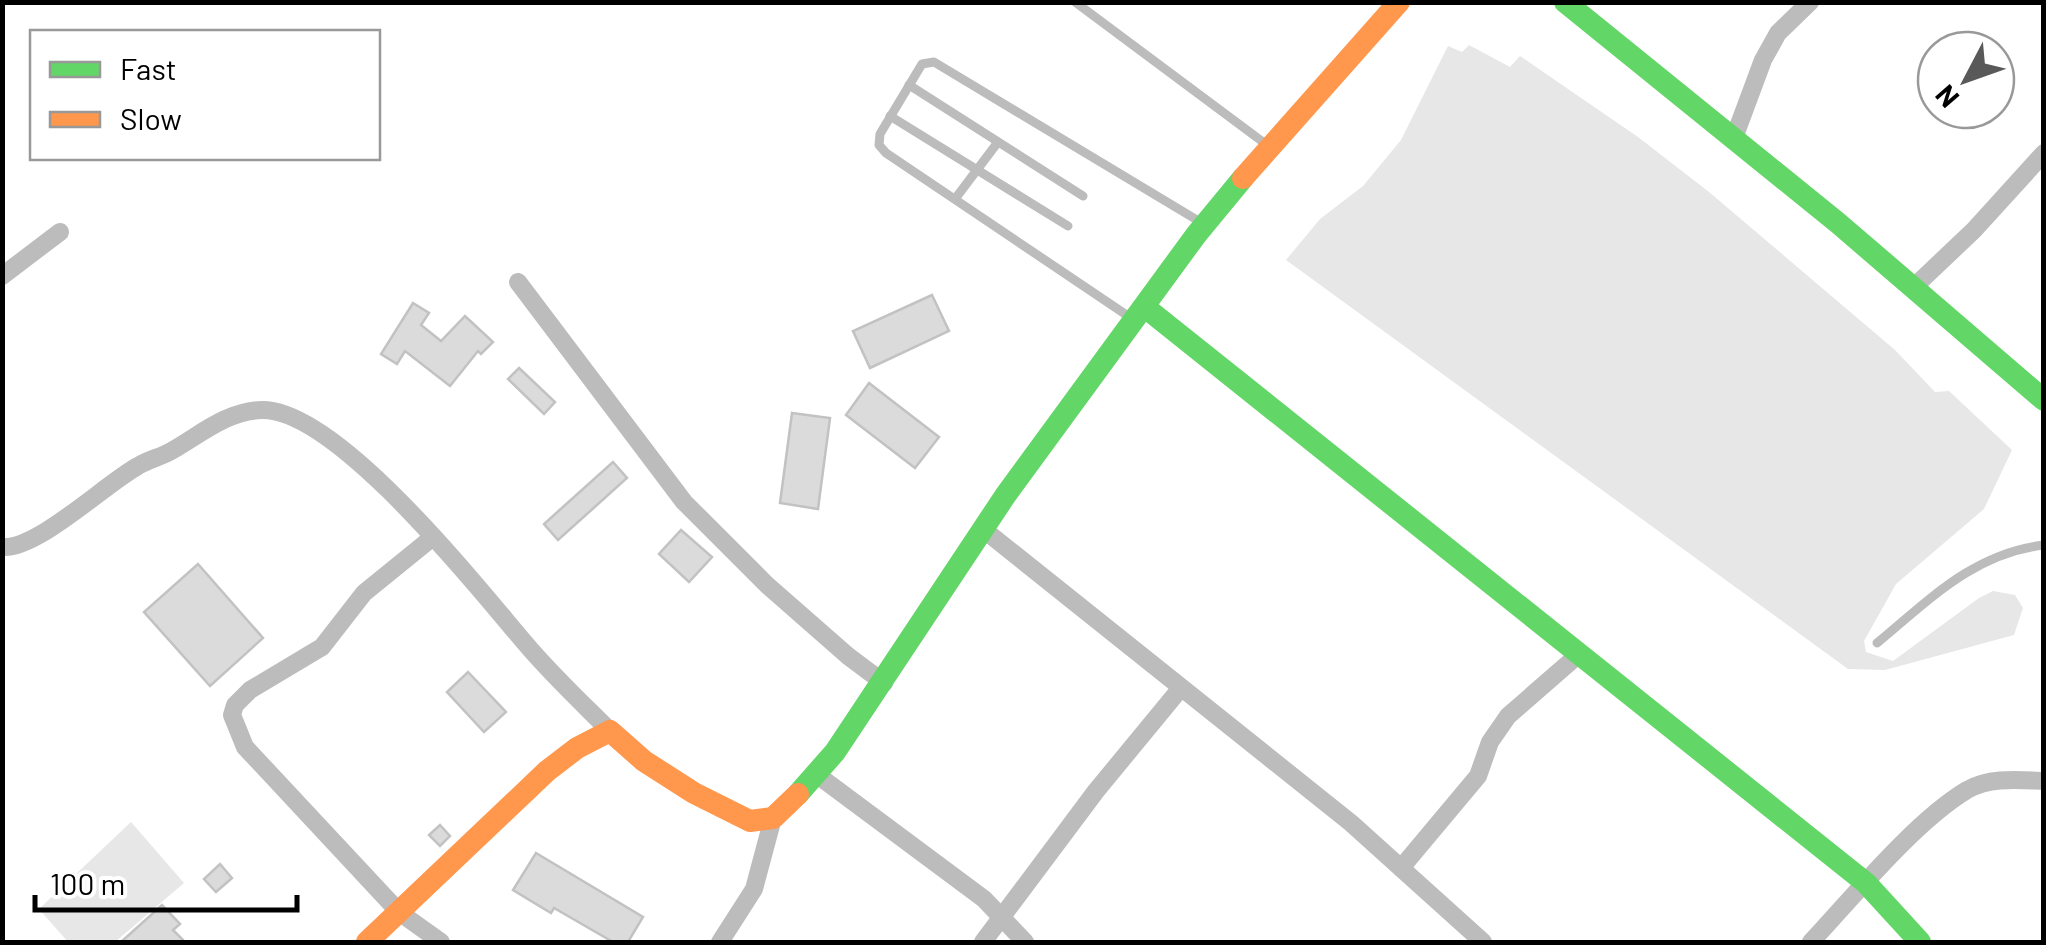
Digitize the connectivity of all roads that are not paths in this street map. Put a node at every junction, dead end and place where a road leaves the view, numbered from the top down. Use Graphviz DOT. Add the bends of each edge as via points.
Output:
graph roads {
  1 [pos="1075,2"];
  2 [pos="1398,2"];
  3 [pos="1810,2"];
  4 [pos="1569,4"];
  5 [pos="909,86"];
  6 [pos="890,116"];
  7 [pos="1734,138"];
  8 [pos="998,142"];
  9 [pos="1269,146"];
  10 [pos="2044,153"];
  11 [pos="976,170"];
  12 [pos="1083,196"];
  13 [pos="954,199"];
  14 [pos="1204,225"];
  15 [pos="1068,226"];
  16 [pos="60,232"];
  17 [pos="2,276"];
  18 [pos="518,282"];
  19 [pos="1914,286"];
  20 [pos="1141,315"];
  21 [pos="2044,400"];
  22 [pos="984,529"];
  23 [pos="433,537"];
  24 [pos="2044,545"];
  25 [pos="2,547"];
  26 [pos="1876,643"];
  27 [pos="1578,655"];
  28 [pos="884,682"];
  29 [pos="1180,689"];
  30 [pos="610,731"];
  31 [pos="816,774"];
  32 [pos="2044,781"];
  33 [pos="773,818"];
  34 [pos="1401,868"];
  35 [pos="1866,883"];
  36 [pos="399,912"];
  37 [pos="1002,916"];
  38 [pos="367,942"];
  39 [pos="441,942"];
  40 [pos="720,942"];
  41 [pos="982,942"];
  42 [pos="1026,942"];
  43 [pos="1483,942"];
  44 [pos="1811,942"];
  45 [pos="1920,942"];
  1 -- 9 [label="lane"];
  2 -- 9 [label="street"];
  3 -- 7 [label="street" via="1762,60"];
  4 -- 7 [label="street"];
  5 -- 6 [label="lane"];
  5 -- 8 [label="lane"];
  5 -- 14 [label="lane" via="922,64 934,62"];
  6 -- 11 [label="lane"];
  6 -- 13 [label="lane" via="879,145"];
  7 -- 19 [label="street"];
  8 -- 11 [label="lane"];
  8 -- 12 [label="lane"];
  9 -- 14 [label="street"];
  10 -- 19 [label="street"];
  11 -- 13 [label="lane"];
  11 -- 15 [label="lane"];
  13 -- 20 [label="lane"];
  14 -- 20 [label="street"];
  16 -- 17 [label="street"];
  18 -- 28 [label="street" via="684,502 767,585"];
  19 -- 21 [label="street"];
  20 -- 22 [label="street"];
  20 -- 27 [label="street"];
  22 -- 28 [label="street"];
  22 -- 29 [label="street"];
  23 -- 25 [label="street" via="323,435 283,413 261,410 229,416 139,465 35,538"];
  23 -- 30 [label="street"];
  23 -- 36 [label="street" via="364,593 316,653 268,676 235,705 232,716 245,748"];
  24 -- 26 [label="lane" via="1988,558"];
  27 -- 34 [label="street" via="1508,716 1478,776"];
  27 -- 35 [label="street"];
  28 -- 31 [label="street"];
  29 -- 34 [label="street"];
  29 -- 37 [label="street"];
  30 -- 33 [label="street" via="694,793 750,821"];
  30 -- 36 [label="street" via="547,771"];
  31 -- 33 [label="street"];
  31 -- 37 [label="street"];
  32 -- 35 [label="street" via="2005,779 1969,789"];
  33 -- 40 [label="street" via="754,889"];
  34 -- 43 [label="street"];
  35 -- 44 [label="street"];
  35 -- 45 [label="street"];
  36 -- 38 [label="street"];
  36 -- 39 [label="street"];
  37 -- 41 [label="street"];
  37 -- 42 [label="street"];
}
